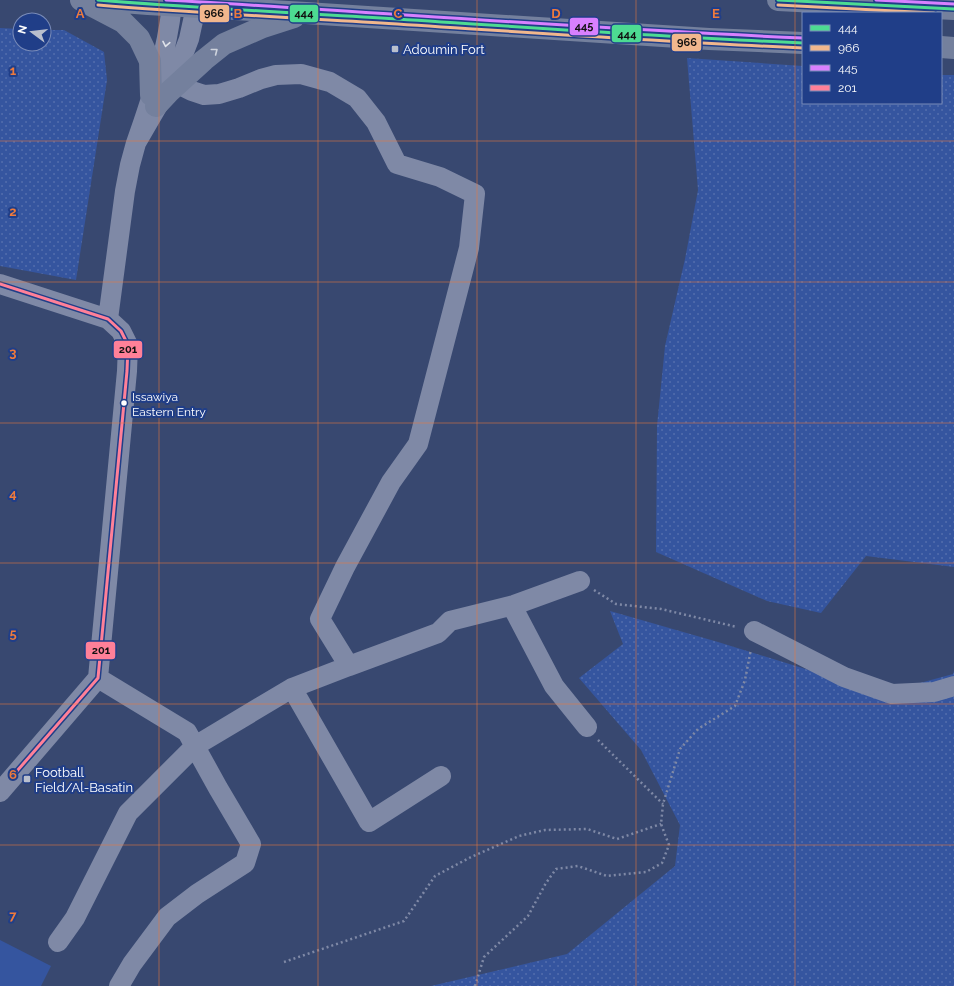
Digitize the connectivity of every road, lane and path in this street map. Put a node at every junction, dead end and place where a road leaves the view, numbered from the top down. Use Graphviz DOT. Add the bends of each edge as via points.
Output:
graph roads {
  1 [pos="81,0"];
  2 [pos="98,0"];
  3 [pos="778,0"];
  4 [pos="172,5"];
  5 [pos="196,7"];
  6 [pos="954,9"];
  7 [pos="306,13"];
  8 [pos="802,42"];
  9 [pos="942,47"];
  10 [pos="954,48"];
  11 [pos="164,75"];
  12 [pos="154,101"];
  13 [pos="0,284"];
  14 [pos="108,319"];
  15 [pos="580,581"];
  16 [pos="512,606"];
  17 [pos="754,631"];
  18 [pos="349,666"];
  19 [pos="98,678"];
  20 [pos="954,686"];
  21 [pos="292,688"];
  22 [pos="587,727"];
  23 [pos="195,746"];
  24 [pos="441,776"];
  25 [pos="0,792"];
  26 [pos="663,804"];
  27 [pos="660,824"];
  28 [pos="58,942"];
  29 [pos="284,962"];
  30 [pos="119,986"];
  31 [pos="475,986"];
  1 -- 11 [label="highway" via="123,22 139,38"];
  2 -- 4 [label="highway"];
  3 -- 6 [label="highway"];
  4 -- 5 [label="highway"];
  4 -- 11 [label="street, one-way" via="164,53"];
  5 -- 7 [label="highway"];
  5 -- 11 [label="street" via="189,40"];
  7 -- 8 [label="highway" via="709,39"];
  11 -- 7 [label="highway, one-way" via="204,60 224,44 263,27"];
  9 -- 10 [label="highway"];
  11 -- 12 [label="highway"];
  11 -- 12 [label="highway" via="170,91"];
  11 -- 18 [label="street" via="204,95 219,94 276,75 301,74 330,82 357,98 376,122 397,164 440,177 475,194 469,248 418,444 391,482 320,619"];
  12 -- 14 [label="street" via="146,113 130,166"];
  13 -- 14 [label="street"];
  14 -- 19 [label="street" via="121,331 128,345"];
  15 -- 16 [label="street"];
  15 -- 17 [label="path" via="616,604 661,609"];
  16 -- 18 [label="street" via="450,621 438,634"];
  16 -- 22 [label="street" via="554,686"];
  17 -- 20 [label="street" via="844,677 892,694 934,692"];
  17 -- 26 [label="path" via="745,680 735,706 698,729 680,749"];
  18 -- 21 [label="street"];
  19 -- 23 [label="street" via="187,732"];
  19 -- 25 [label="street"];
  21 -- 23 [label="street"];
  21 -- 24 [label="street" via="369,822"];
  22 -- 26 [label="path"];
  23 -- 28 [label="street" via="128,813 75,918"];
  23 -- 30 [label="street" via="251,844 245,863 196,894 167,917"];
  26 -- 27 [label="path"];
  27 -- 29 [label="path" via="617,840 587,829 545,830 519,836 435,876 404,921"];
  27 -- 31 [label="path" via="669,845 662,863 646,872 607,876 578,866 556,868 528,916 484,957"];
}
